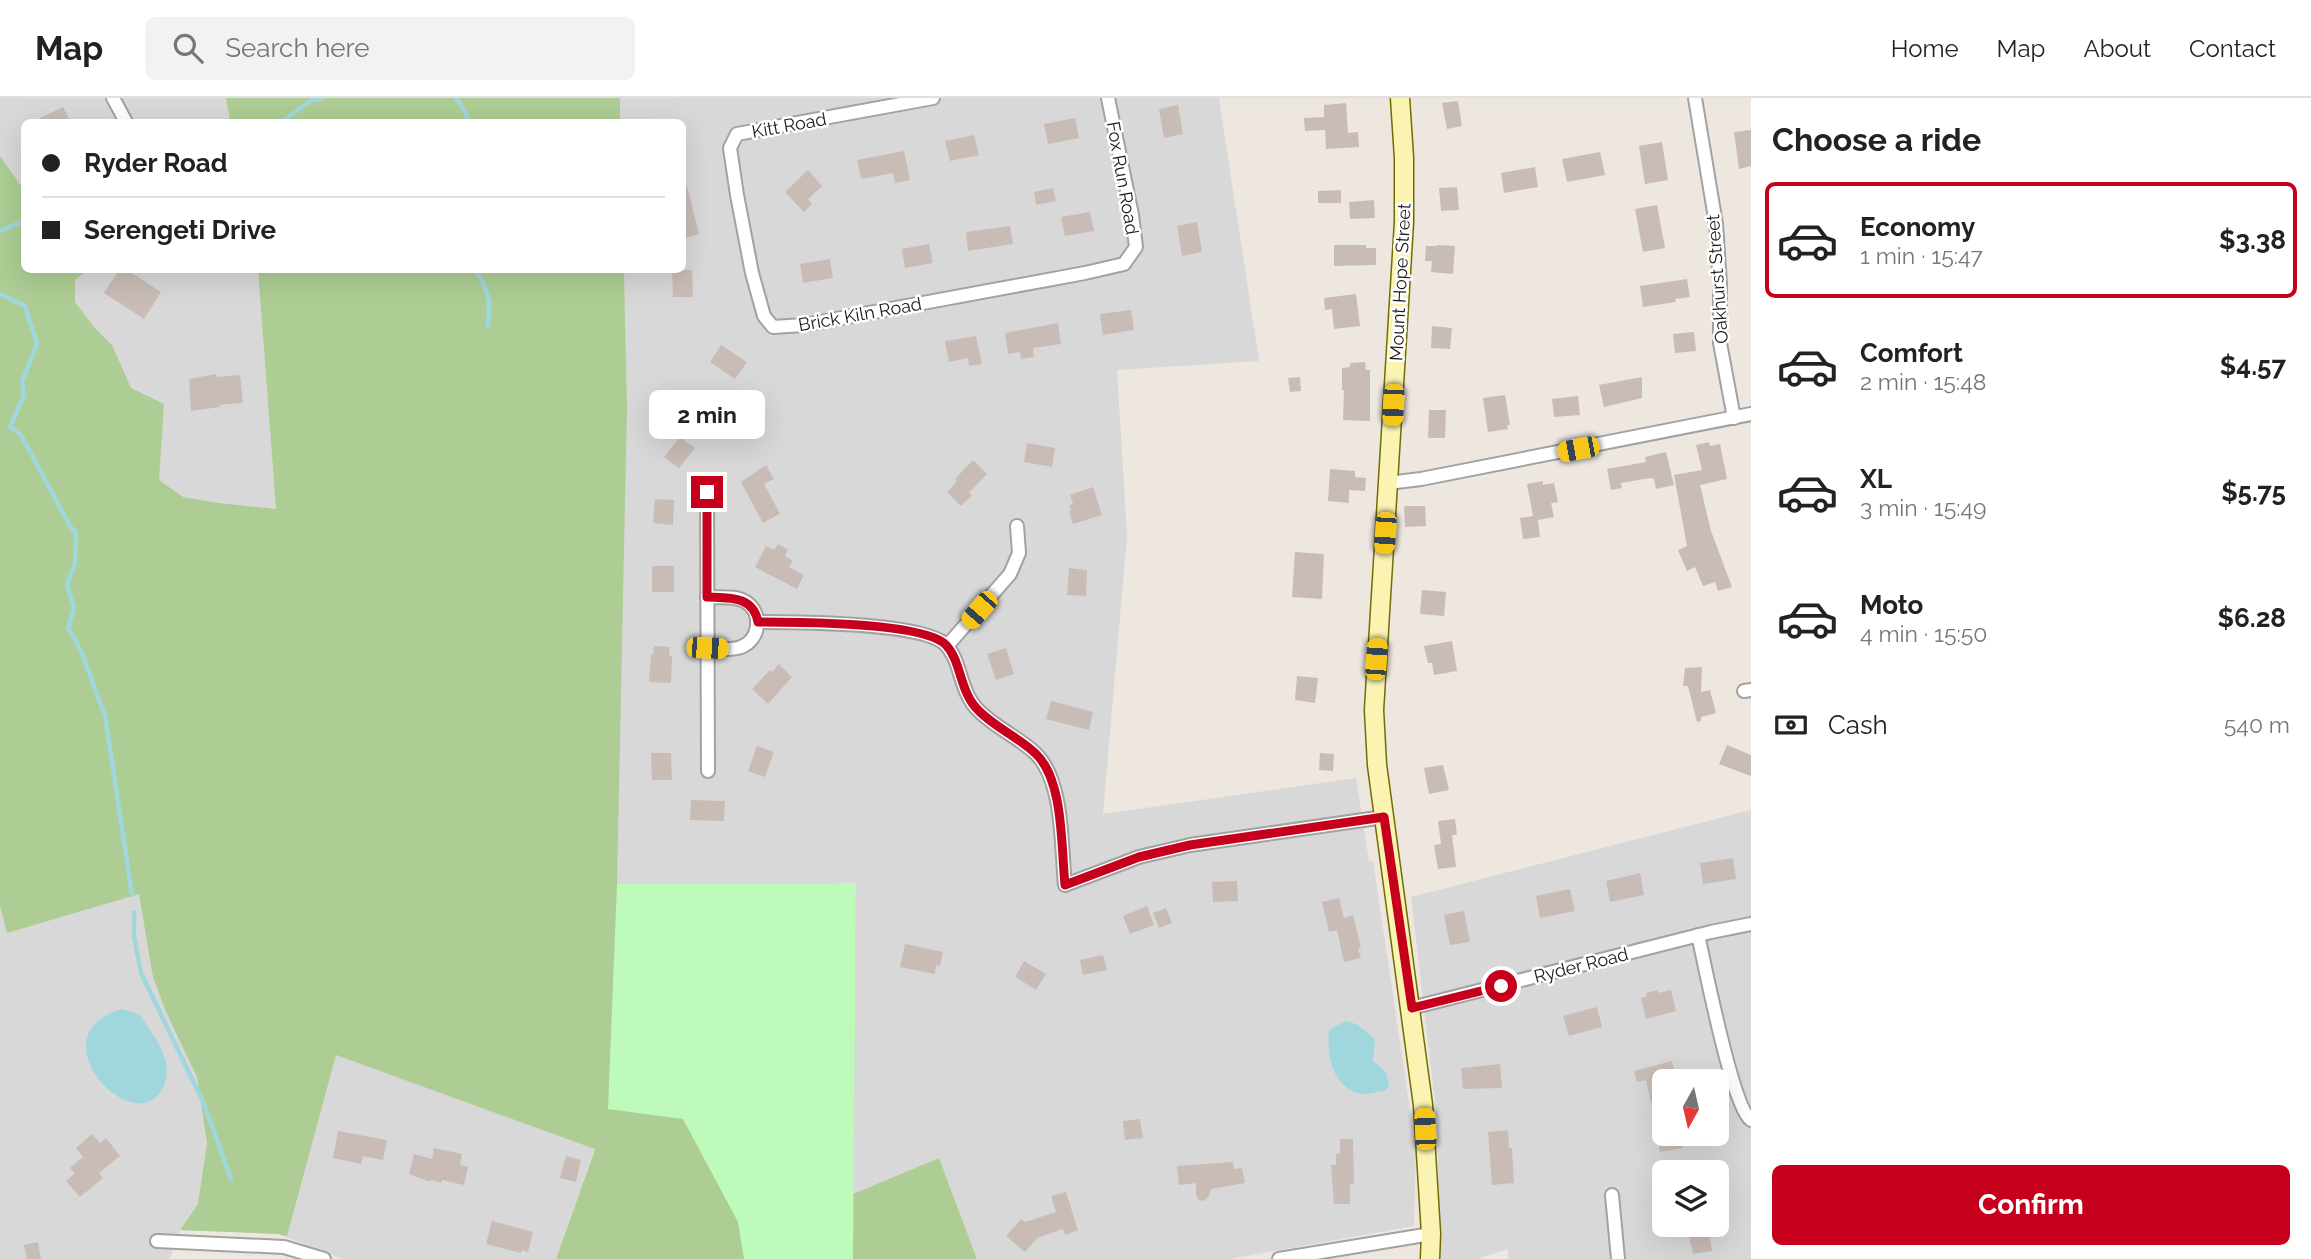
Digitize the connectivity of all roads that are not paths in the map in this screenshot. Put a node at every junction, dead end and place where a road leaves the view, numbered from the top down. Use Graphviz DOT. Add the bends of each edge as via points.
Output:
graph roads {
  1 [pos="113,98"];
  2 [pos="933,98"];
  3 [pos="1108,98"];
  4 [pos="1400,98"];
  5 [pos="1695,98"];
  6 [pos="124,119"];
  7 [pos="733,144"];
  8 [pos="1129,256"];
  9 [pos="1751,414"];
  10 [pos="1734,418"];
  11 [pos="1388,483"];
  12 [pos="707,492"];
  13 [pos="1017,526"];
  14 [pos="707,597"];
  15 [pos="758,622"];
  16 [pos="947,646"];
  17 [pos="707,648"];
  18 [pos="708,771"];
  19 [pos="1384,817"];
  20 [pos="1751,924"];
  21 [pos="1698,935"];
  22 [pos="1412,1008"];
  23 [pos="1751,1120"];
  24 [pos="1612,1195"];
  25 [pos="1431,1234"];
  26 [pos="157,1241"];
  27 [pos="324,1259"];
  28 [pos="1279,1259"];
  29 [pos="1430,1259"];
  30 [pos="1618,1259"];
  1 -- 6 [label="street"];
  2 -- 7 [label="street, Kitt Road" via="737,134"];
  3 -- 8 [label="street, Fox Run Road" via="1132,215 1136,247"];
  4 -- 11 [label="street, Mount Hope Street" via="1404,222"];
  5 -- 10 [label="street, Oakhurst Street" via="1716,224 1720,343"];
  7 -- 8 [label="street, Brick Kiln Road" via="730,148 752,273 764,316 774,327 1085,274 1124,264"];
  9 -- 10 [label="street"];
  10 -- 11 [label="street"];
  11 -- 19 [label="street, Mount Hope Street" via="1374,710"];
  12 -- 14 [label="street"];
  13 -- 16 [label="street" via="1019,553 1010,573"];
  14 -- 15 [label="street" via="746,602"];
  14 -- 17 [label="street"];
  15 -- 16 [label="street" via="863,625 926,635"];
  15 -- 17 [label="street" via="755,635 741,648"];
  16 -- 19 [label="street" via="973,705 1046,766 1056,797 1065,885 1139,857 1190,845"];
  17 -- 18 [label="street"];
  19 -- 22 [label="street, Mount Hope Street"];
  20 -- 21 [label="street, Ryder Road"];
  21 -- 22 [label="street, Ryder Road"];
  21 -- 23 [label="street" via="1733,1087"];
  22 -- 25 [label="street, Mount Hope Street"];
  24 -- 30 [label="street"];
  25 -- 28 [label="street"];
  25 -- 29 [label="street, Mount Hope Street"];
  26 -- 27 [label="street" via="284,1247"];
}
